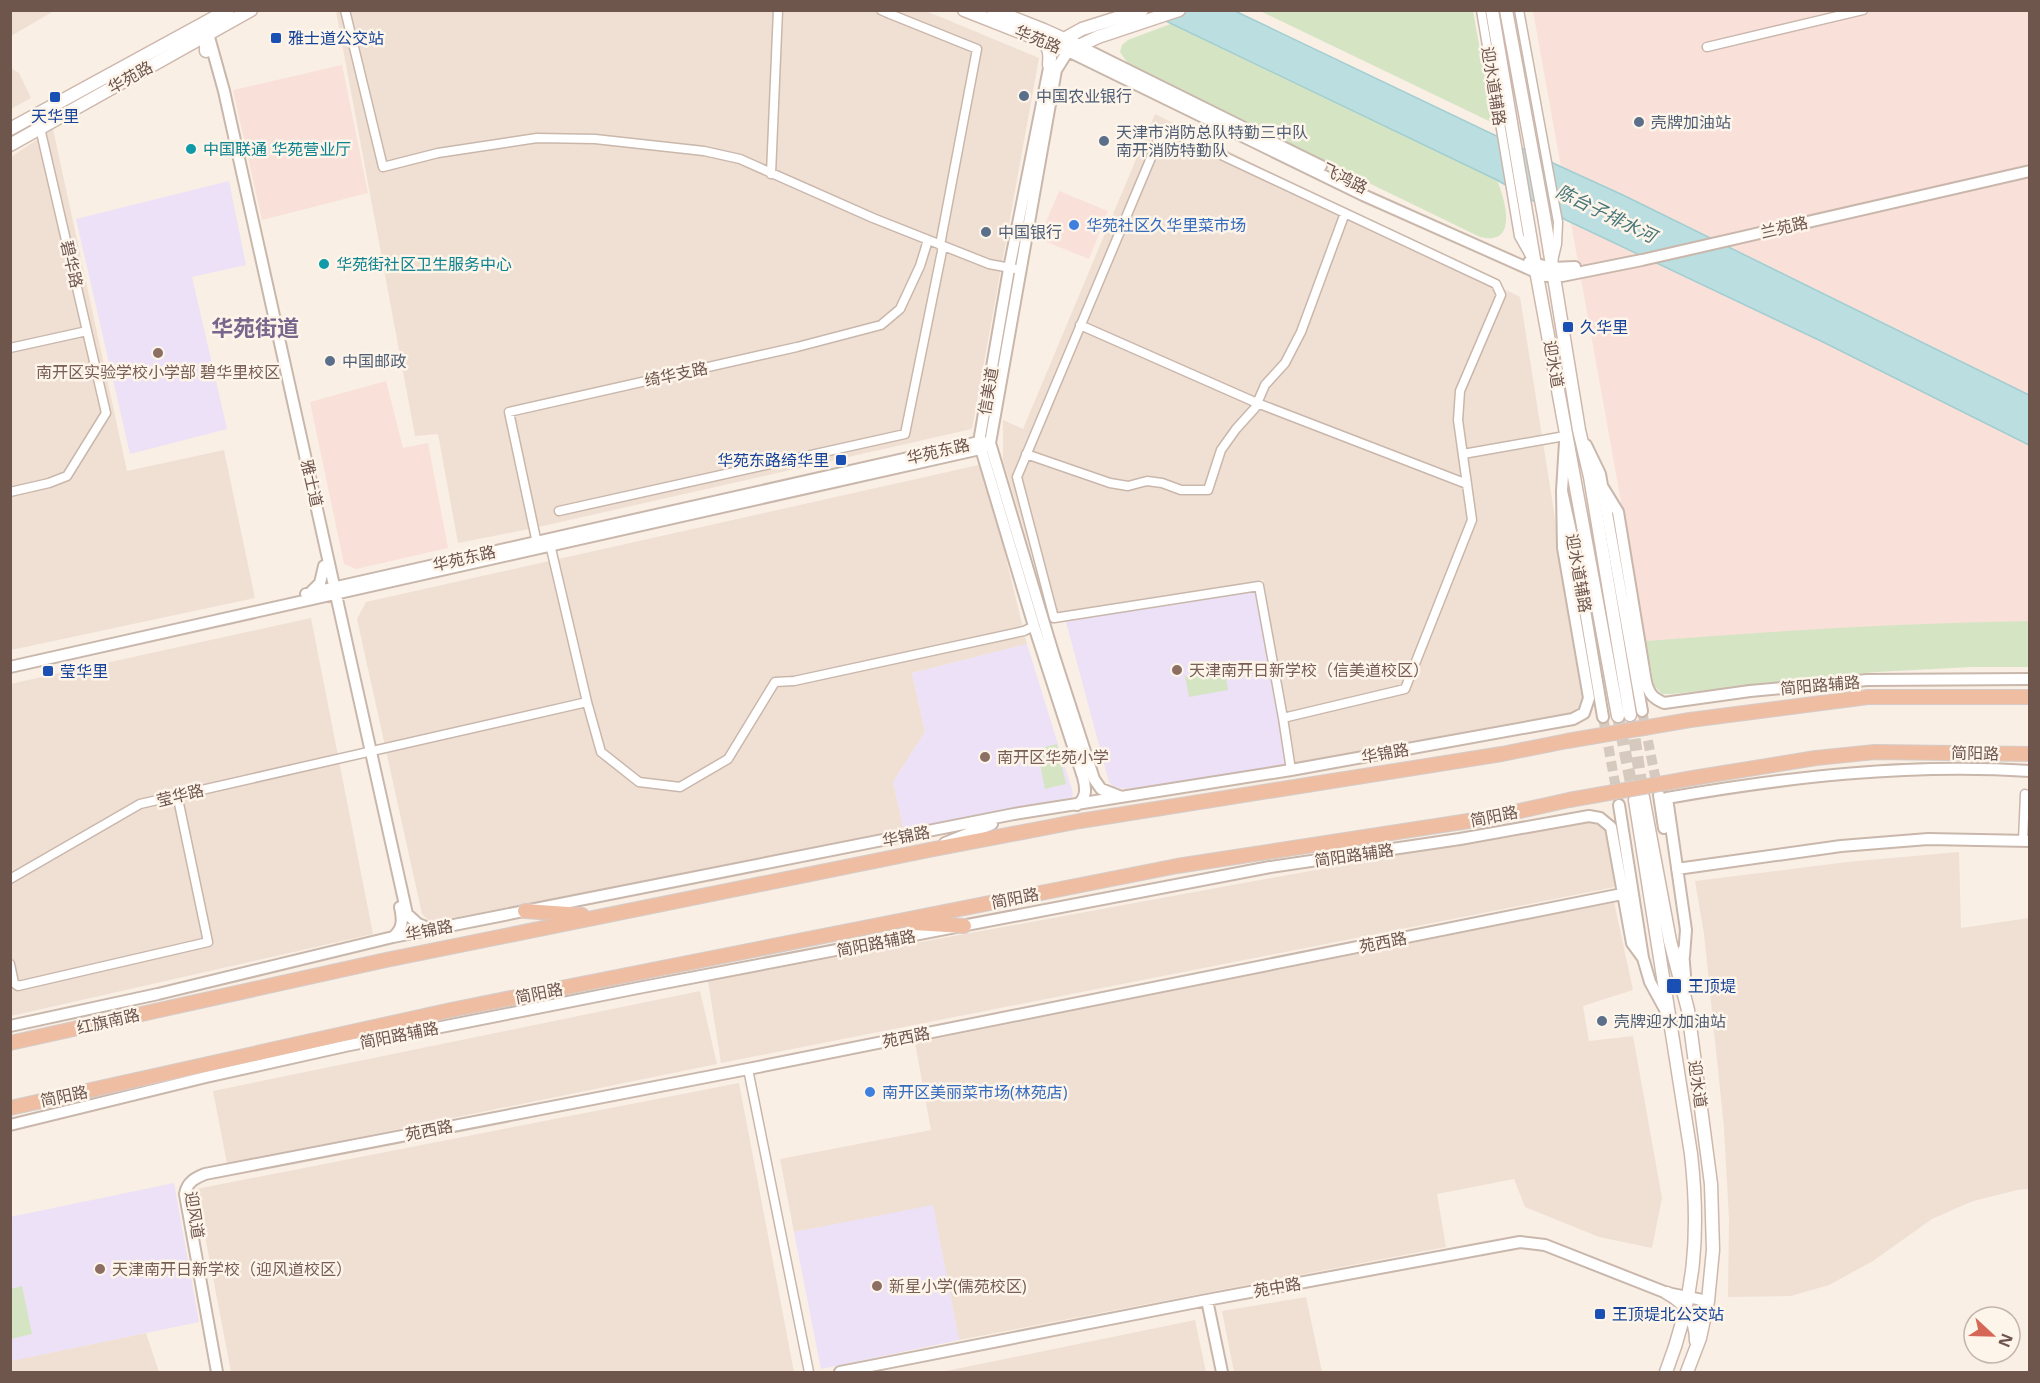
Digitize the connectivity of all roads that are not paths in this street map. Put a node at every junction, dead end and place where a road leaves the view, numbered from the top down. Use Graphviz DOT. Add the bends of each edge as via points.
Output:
graph roads {
  1 [pos="251,10"];
  2 [pos="345,10"];
  3 [pos="778,10"];
  4 [pos="880,10"];
  5 [pos="964,10"];
  6 [pos="993,10"];
  7 [pos="1179,10"];
  8 [pos="1481,10"];
  9 [pos="1492,10"];
  10 [pos="1506,10"];
  11 [pos="1519,10"];
  12 [pos="1863,10"];
  13 [pos="890,12"];
  14 [pos="1142,16"];
  15 [pos="224,17"];
  16 [pos="204,31"];
  17 [pos="1040,39"];
  18 [pos="1067,46"];
  19 [pos="1707,47"];
  20 [pos="210,49"];
  21 [pos="1049,65"];
  22 [pos="37,115"];
  23 [pos="41,128"];
  24 [pos="10,129"];
  25 [pos="10,145"];
  26 [pos="2030,169"];
  27 [pos="771,174"];
  28 [pos="1345,213"];
  29 [pos="928,240"];
  30 [pos="942,245"];
  31 [pos="1015,269"];
  32 [pos="1537,269"];
  33 [pos="1552,272"];
  34 [pos="1080,325"];
  35 [pos="87,331"];
  36 [pos="10,348"];
  37 [pos="1257,403"];
  38 [pos="982,423"];
  39 [pos="1570,432"];
  40 [pos="964,445"];
  41 [pos="983,445"];
  42 [pos="1463,453"];
  43 [pos="1026,454"];
  44 [pos="1467,484"];
  45 [pos="1602,486"];
  46 [pos="1562,491"];
  47 [pos="10,492"];
  48 [pos="559,511"];
  49 [pos="550,542"];
  50 [pos="537,545"];
  51 [pos="327,566"];
  52 [pos="362,580"];
  53 [pos="330,589"];
  54 [pos="308,597"];
  55 [pos="1034,626"];
  56 [pos="10,660"];
  57 [pos="10,667"];
  58 [pos="2030,679"];
  59 [pos="2030,697"];
  60 [pos="587,702"];
  61 [pos="1630,714"];
  62 [pos="1603,717"];
  63 [pos="1283,718"];
  64 [pos="369,752"];
  65 [pos="2030,754"];
  66 [pos="1292,770"];
  67 [pos="2030,771"];
  68 [pos="177,794"];
  69 [pos="2025,794"];
  70 [pos="1663,796"];
  71 [pos="1123,797"];
  72 [pos="1076,805"];
  73 [pos="1619,805"];
  74 [pos="1014,814"];
  75 [pos="2026,841"];
  76 [pos="929,850"];
  77 [pos="1677,869"];
  78 [pos="10,879"];
  79 [pos="1622,894"];
  80 [pos="525,911"];
  81 [pos="600,916"];
  82 [pos="894,922"];
  83 [pos="964,926"];
  84 [pos="433,929"];
  85 [pos="393,937"];
  86 [pos="1684,956"];
  87 [pos="1643,958"];
  88 [pos="10,964"];
  89 [pos="451,1010"];
  90 [pos="1688,1010"];
  91 [pos="1668,1016"];
  92 [pos="10,1026"];
  93 [pos="10,1043"];
  94 [pos="345,1046"];
  95 [pos="748,1069"];
  96 [pos="10,1108"];
  97 [pos="10,1125"];
  98 [pos="191,1180"];
  99 [pos="1667,1293"];
  100 [pos="1208,1303"];
  101 [pos="1686,1303"];
  102 [pos="1708,1304"];
  103 [pos="1695,1352"];
  104 [pos="217,1372"];
  105 [pos="224,1372"];
  106 [pos="809,1372"];
  107 [pos="840,1372"];
  108 [pos="877,1372"];
  109 [pos="1222,1372"];
  110 [pos="1666,1372"];
  111 [pos="1687,1372"];
  1 -- 15 [label="main road, 华苑路"];
  2 -- 27 [label="street" via="383,167 438,153 537,138 641,143 704,152 740,159"];
  3 -- 27 [label="street"];
  4 -- 13 [label="street"];
  5 -- 17 [label="main road, 华苑路"];
  6 -- 18 [label="main road, 华苑路"];
  7 -- 14 [label="main road, 华苑路"];
  8 -- 32 [label="street, 迎水道辅路" via="1519,236"];
  9 -- 32 [label="main road, 迎水道"];
  10 -- 33 [label="main road, 迎水道"];
  11 -- 33 [label="street" via="1557,219"];
  12 -- 19 [label="street"];
  13 -- 30 [label="street" via="976,49"];
  14 -- 18 [label="main road, 华苑路"];
  14 -- 18 [label="main road, 华苑路" via="1128,15 1082,29"];
  15 -- 16 [label="main road, 华苑路"];
  15 -- 20 [label="street"];
  16 -- 20 [label="main road"];
  16 -- 22 [label="main road, 华苑路"];
  16 -- 23 [label="main road, 华苑路"];
  17 -- 18 [label="main road, 华苑路"];
  17 -- 21 [label="main road" via="1050,51"];
  18 -- 21 [label="street, 信美道"];
  18 -- 31 [label="street, 信美道" via="1056,70"];
  18 -- 32 [label="street, 飞鸿路"];
  20 -- 51 [label="street, 雅士道"];
  21 -- 31 [label="street, 信美道"];
  22 -- 23 [label="street, 碧华路"];
  22 -- 24 [label="main road, 华苑路"];
  23 -- 25 [label="main road, 华苑路"];
  23 -- 35 [label="street, 碧华路"];
  26 -- 33 [label="street, 兰苑路" via="1638,258"];
  27 -- 29 [label="street"];
  28 -- 34 [label="street" via="1168,130 1158,141"];
  28 -- 37 [label="street" via="1301,332"];
  28 -- 42 [label="street" via="1496,284 1502,295 1460,391 1458,420"];
  29 -- 30 [label="street"];
  29 -- 50 [label="street, 绮华支路" via="900,309 881,325 509,412"];
  30 -- 31 [label="street" via="989,264"];
  30 -- 48 [label="street" via="905,434"];
  31 -- 38 [label="street, 信美道"];
  31 -- 41 [label="street, 信美道"];
  32 -- 33 [label="street, 飞鸿路"];
  32 -- 39 [label="main road, 迎水道"];
  33 -- 39 [label="main road, 迎水道"];
  34 -- 37 [label="street"];
  34 -- 43 [label="street"];
  35 -- 36 [label="street"];
  35 -- 47 [label="street, 碧华路" via="106,413 67,476"];
  37 -- 43 [label="street" via="1221,450 1208,490 1181,490 1147,481 1128,486 1110,483"];
  37 -- 44 [label="street"];
  38 -- 40 [label="street" via="975,437"];
  38 -- 41 [label="street, 信美道"];
  39 -- 42 [label="street"];
  39 -- 45 [label="street" via="1600,474"];
  39 -- 46 [label="street, 迎水道辅路"];
  39 -- 61 [label="main road, 迎水道"];
  40 -- 41 [label="street, 华苑东路"];
  40 -- 49 [label="street, 华苑东路"];
  41 -- 49 [label="street, 华苑东路"];
  41 -- 55 [label="street, 信美道"];
  41 -- 71 [label="street, 信美道" via="1094,779 1101,789"];
  42 -- 44 [label="street"];
  43 -- 63 [label="street" via="1017,477 1054,618 1259,586"];
  44 -- 63 [label="street" via="1472,520 1405,689"];
  45 -- 58 [label="street, 简阳路辅路" via="1618,512 1646,682 1654,699 1664,703 1867,680"];
  45 -- 61 [label="street"];
  46 -- 62 [label="street, 迎水道辅路"];
  46 -- 66 [label="street, 华锦路" via="1563,548 1589,698 1584,714 1574,720"];
  49 -- 50 [label="street, 华苑东路"];
  49 -- 60 [label="street"];
  50 -- 52 [label="street, 华苑东路"];
  50 -- 53 [label="street, 华苑东路"];
  51 -- 52 [label="street" via="343,576"];
  51 -- 53 [label="street, 雅士道"];
  51 -- 54 [label="street"];
  52 -- 53 [label="street, 华苑东路"];
  53 -- 54 [label="street, 华苑东路"];
  53 -- 64 [label="street, 雅士道"];
  54 -- 56 [label="street, 华苑东路"];
  54 -- 57 [label="street, 华苑东路"];
  55 -- 60 [label="street" via="884,662 775,682 728,759 681,787 639,782 601,753"];
  55 -- 72 [label="street, 信美道" via="1085,783 1084,797"];
  59 -- 76 [label="highway, bridge" via="1868,697 1690,720 1080,821"];
  60 -- 64 [label="street, 莹华路"];
  63 -- 66 [label="street"];
  64 -- 68 [label="street, 莹华路"];
  64 -- 84 [label="street, 雅士道" via="407,914 418,924"];
  64 -- 85 [label="street, 雅士道" via="402,914 401,929"];
  65 -- 82 [label="highway, 简阳路, bridge" via="1875,752 1816,759 1569,800 1488,818 1177,866"];
  66 -- 71 [label="street, 华锦路"];
  67 -- 70 [label="street" via="1872,771"];
  68 -- 78 [label="street, 莹华路" via="140,804"];
  68 -- 88 [label="street" via="208,942 18,986"];
  69 -- 75 [label="street"];
  70 -- 77 [label="street"];
  70 -- 86 [label="street"];
  71 -- 72 [label="street, 华锦路"];
  72 -- 74 [label="street, 华锦路"];
  73 -- 87 [label="street"];
  74 -- 76 [label="street"];
  74 -- 80 [label="street, 华锦路"];
  75 -- 77 [label="street" via="1928,838"];
  76 -- 81 [label="highway"];
  77 -- 86 [label="street" via="1686,930"];
  79 -- 83 [label="street, 简阳路辅路" via="1611,828 1600,818 1589,816 1270,867"];
  79 -- 87 [label="street, 简阳路辅路" via="1632,943"];
  79 -- 95 [label="street, 苑西路"];
  80 -- 81 [label="highway"];
  80 -- 84 [label="street, 华锦路"];
  81 -- 93 [label="highway, 红旗南路"];
  82 -- 83 [label="highway"];
  82 -- 89 [label="highway, 简阳路"];
  83 -- 94 [label="street, 简阳路辅路"];
  84 -- 85 [label="street, 华锦路"];
  85 -- 92 [label="street, 华锦路"];
  86 -- 90 [label="street"];
  87 -- 91 [label="street" via="1650,982"];
  89 -- 94 [label="street"];
  89 -- 96 [label="highway, 简阳路"];
  90 -- 91 [label="main road, 迎水道" via="1639,798"];
  90 -- 102 [label="main road, 迎水道" via="1713,1201"];
  91 -- 101 [label="main road, 迎水道" via="1691,1154 1696,1210"];
  94 -- 97 [label="street, 简阳路辅路"];
  95 -- 98 [label="street, 苑西路" via="205,1174"];
  95 -- 106 [label="street"];
  98 -- 104 [label="street, 迎风道" via="185,1194"];
  98 -- 105 [label="street, 迎风道"];
  99 -- 100 [label="street, 苑中路" via="1545,1245 1520,1242"];
  99 -- 101 [label="main road"];
  100 -- 101 [label="street, 苑中路" via="1521,1247 1661,1298"];
  100 -- 107 [label="street, 苑中路"];
  100 -- 108 [label="street, 苑中路"];
  100 -- 109 [label="street"];
  101 -- 102 [label="street, 苑中路"];
  101 -- 103 [label="main road" via="1696,1331"];
  101 -- 110 [label="main road, 迎水道"];
  102 -- 103 [label="main road, 迎水道"];
  103 -- 111 [label="main road, 迎水道"];
}
